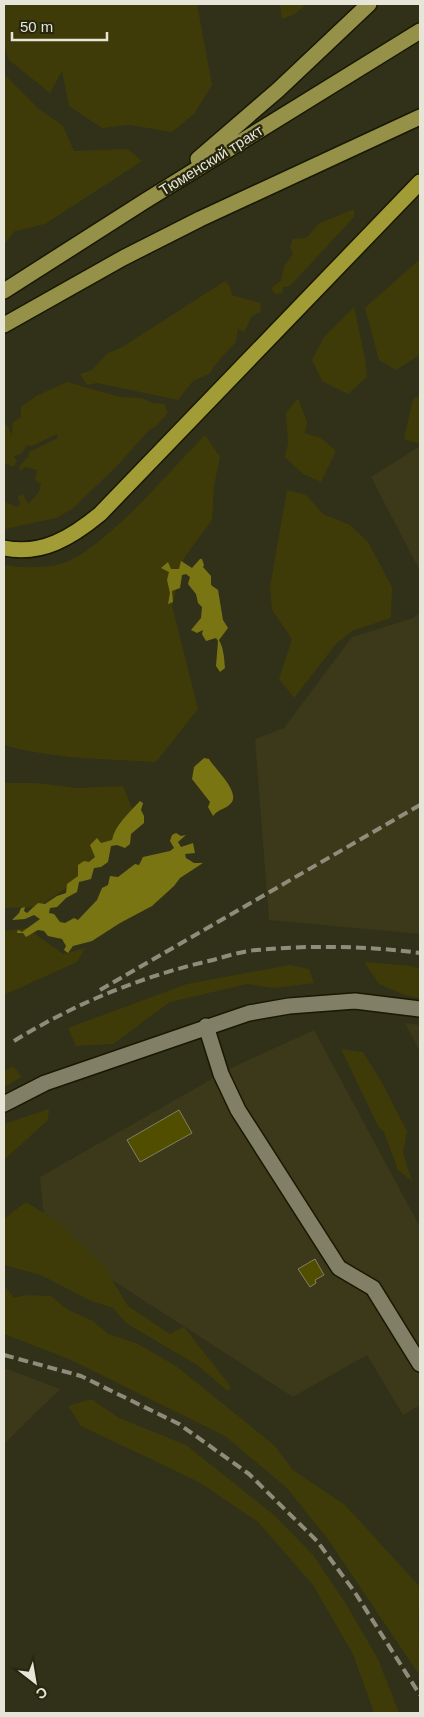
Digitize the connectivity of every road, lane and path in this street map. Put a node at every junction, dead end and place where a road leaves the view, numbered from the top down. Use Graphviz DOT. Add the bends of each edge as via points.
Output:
graph roads {
  1 [pos="369,4"];
  2 [pos="420,31"];
  3 [pos="420,111"];
  4 [pos="420,117"];
  5 [pos="352,148"];
  6 [pos="420,182"];
  7 [pos="145,201"];
  8 [pos="4,292"];
  9 [pos="4,325"];
  10 [pos="4,548"];
  11 [pos="420,1009"];
  12 [pos="206,1026"];
  13 [pos="4,1104"];
  14 [pos="420,1364"];
  1 -- 7 [label="main road" via="278,90"];
  2 -- 7 [label="main road, Тюменский тракт"];
  3 -- 5 [label="main road"];
  4 -- 5 [label="main road"];
  5 -- 9 [label="main road" via="123,258"];
  6 -- 10 [label="highway" via="100,514 68,538 49,546 28,550"];
  7 -- 8 [label="main road, Тюменский тракт"];
  11 -- 12 [label="street" via="355,1001 322,1003 249,1013"];
  12 -- 13 [label="street" via="45,1083"];
  12 -- 14 [label="street" via="229,1093 253,1133 339,1268 373,1288"];
}
